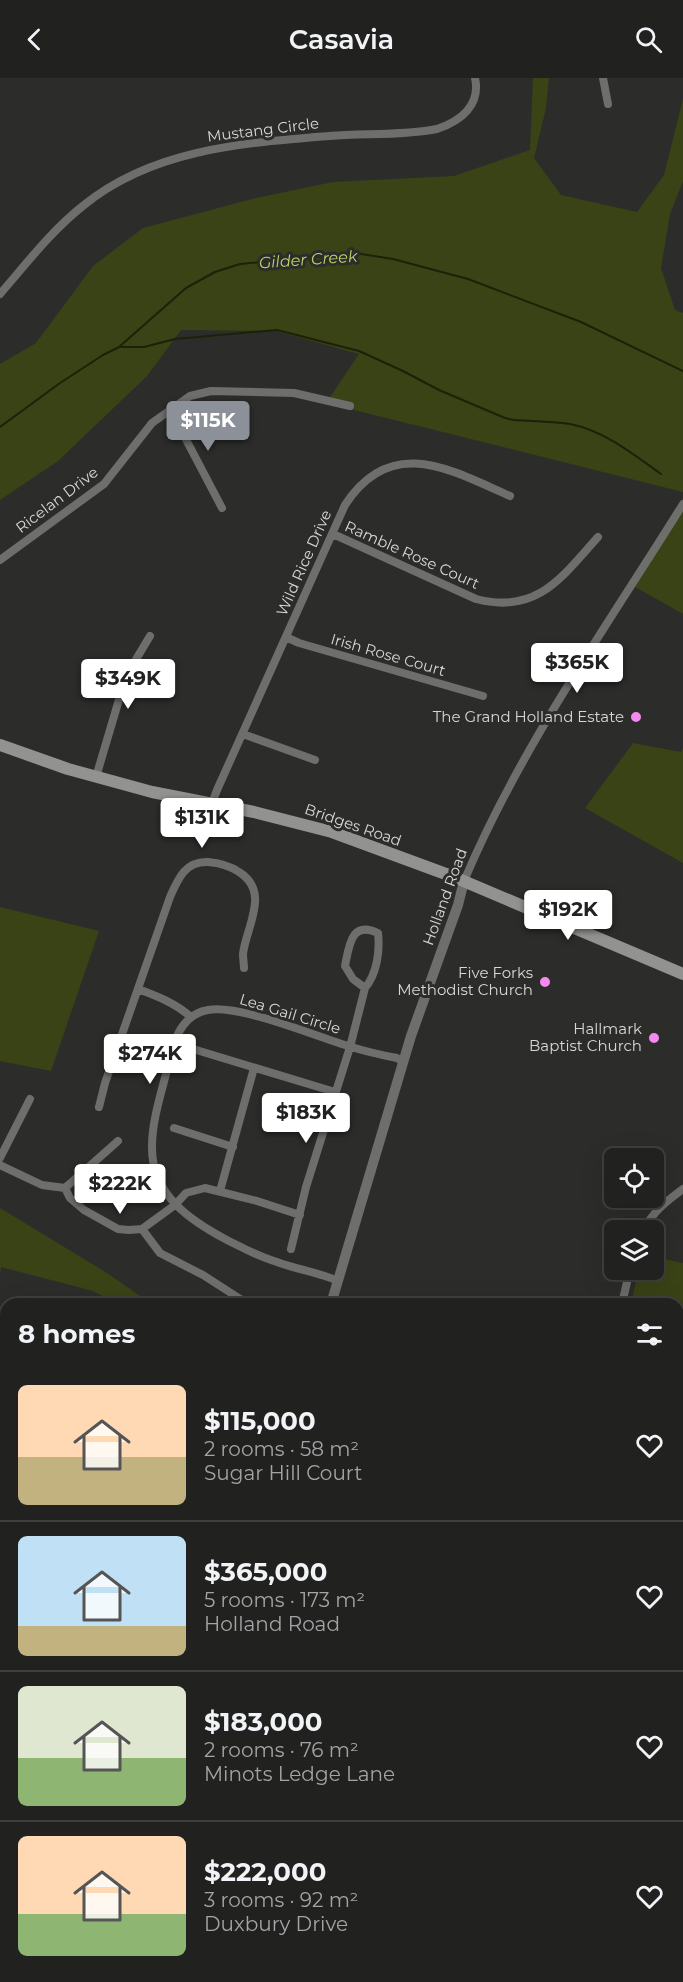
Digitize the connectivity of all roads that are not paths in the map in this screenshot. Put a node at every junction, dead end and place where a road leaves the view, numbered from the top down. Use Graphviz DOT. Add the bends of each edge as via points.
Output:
graph roads {
  1 [pos="475,78"];
  2 [pos="603,78"];
  3 [pos="608,104"];
  4 [pos="0,294"];
  5 [pos="350,406"];
  6 [pos="170,409"];
  7 [pos="510,496"];
  8 [pos="683,504"];
  9 [pos="222,508"];
  10 [pos="333,534"];
  11 [pos="598,537"];
  12 [pos="0,560"];
  13 [pos="150,636"];
  14 [pos="286,637"];
  15 [pos="483,696"];
  16 [pos="243,734"];
  17 [pos="0,745"];
  18 [pos="315,760"];
  19 [pos="96,777"];
  20 [pos="212,803"];
  21 [pos="464,881"];
  22 [pos="244,968"];
  23 [pos="683,974"];
  24 [pos="365,988"];
  25 [pos="138,989"];
  26 [pos="191,1017"];
  27 [pos="350,1047"];
  28 [pos="193,1049"];
  29 [pos="403,1062"];
  30 [pos="254,1068"];
  31 [pos="335,1092"];
  32 [pos="30,1099"];
  33 [pos="99,1107"];
  34 [pos="174,1128"];
  35 [pos="118,1142"];
  36 [pos="233,1147"];
  37 [pos="0,1158"];
  38 [pos="0,1166"];
  39 [pos="65,1188"];
  40 [pos="683,1189"];
  41 [pos="220,1191"];
  42 [pos="175,1205"];
  43 [pos="300,1215"];
  44 [pos="649,1220"];
  45 [pos="142,1229"];
  46 [pos="291,1249"];
  47 [pos="627,1280"];
  48 [pos="338,1281"];
  49 [pos="239,1298"];
  50 [pos="333,1298"];
  51 [pos="623,1298"];
  1 -- 4 [label="street, Mustang Circle" via="474,99 467,112 456,122 438,129 235,145 178,156 122,179 63,223"];
  2 -- 3 [label="street"];
  5 -- 6 [label="street, Ricelan Drive" via="294,393 211,391 190,396"];
  6 -- 9 [label="street"];
  6 -- 12 [label="street, Ricelan Drive" via="152,423 104,484"];
  7 -- 10 [label="street, Wild Rice Drive" via="444,467 399,465 375,475 358,489 345,505"];
  8 -- 21 [label="street, Holland Road" via="546,721 499,806"];
  10 -- 11 [label="street, Ramble Rose Court" via="476,599 502,603 537,596 553,585"];
  10 -- 14 [label="street, Wild Rice Drive"];
  13 -- 19 [label="street" via="126,676"];
  14 -- 15 [label="street, Irish Rose Court"];
  14 -- 16 [label="street, Wild Rice Drive"];
  16 -- 18 [label="street"];
  16 -- 20 [label="street, Wild Rice Drive"];
  17 -- 19 [label="main road, Bridges Road"];
  19 -- 20 [label="main road, Bridges Road"];
  20 -- 21 [label="main road, Bridges Road" via="324,830"];
  21 -- 23 [label="main road, Bridges Road"];
  21 -- 29 [label="street, Holland Road"];
  22 -- 25 [label="street" via="243,953 253,921 255,890 247,877 229,866 206,862 188,867 180,875"];
  24 -- 24 [label="street" via="380,948 378,933 370,929 354,934 345,966"];
  24 -- 27 [label="street"];
  25 -- 26 [label="street" via="171,1002"];
  25 -- 33 [label="street"];
  26 -- 27 [label="street, Lea Gail Circle" via="208,1010 236,1011"];
  26 -- 42 [label="street" via="179,1032 170,1055 152,1145 158,1180"];
  27 -- 29 [label="street, Lea Gail Circle"];
  27 -- 31 [label="street"];
  28 -- 30 [label="street"];
  29 -- 48 [label="street, Holland Road"];
  30 -- 31 [label="street"];
  30 -- 36 [label="street"];
  31 -- 43 [label="street"];
  32 -- 37 [label="street"];
  34 -- 36 [label="street"];
  35 -- 39 [label="street"];
  36 -- 41 [label="street"];
  38 -- 39 [label="street" via="42,1185"];
  39 -- 45 [label="street" via="84,1210 118,1229"];
  40 -- 44 [label="street"];
  41 -- 42 [label="street" via="205,1188 186,1193"];
  41 -- 43 [label="street"];
  42 -- 45 [label="street"];
  42 -- 48 [label="street" via="196,1222 255,1254"];
  43 -- 46 [label="street"];
  45 -- 49 [label="street" via="160,1252"];
  47 -- 51 [label="street"];
  48 -- 50 [label="street, Holland Road"];
}
